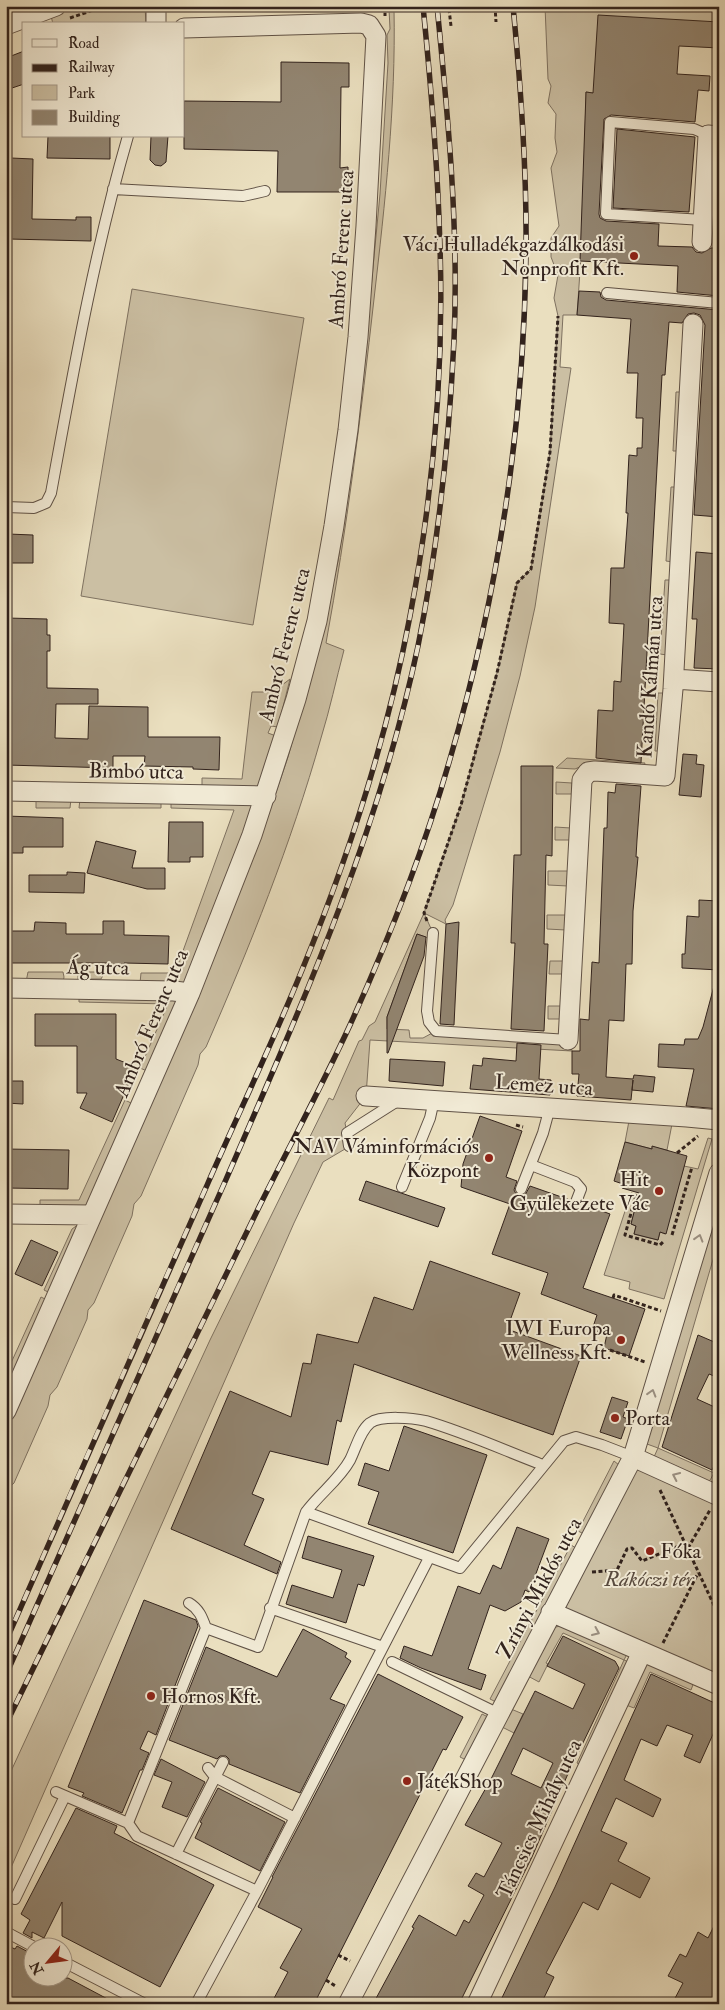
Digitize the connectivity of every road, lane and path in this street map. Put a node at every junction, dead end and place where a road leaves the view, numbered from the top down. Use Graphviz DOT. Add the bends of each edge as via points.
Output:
graph roads {
  1 [pos="105,6"];
  2 [pos="156,6"];
  3 [pos="495,6"];
  4 [pos="464,7"];
  5 [pos="441,9"];
  6 [pos="449,9"];
  7 [pos="63,12"];
  8 [pos="156,22"];
  9 [pos="496,22"];
  10 [pos="6,25"];
  11 [pos="451,26"];
  12 [pos="185,28"];
  13 [pos="713,136"];
  14 [pos="127,138"];
  15 [pos="112,189"];
  16 [pos="265,192"];
  17 [pos="703,220"];
  18 [pos="702,242"];
  19 [pos="607,293"];
  20 [pos="719,303"];
  21 [pos="558,316"];
  22 [pos="693,324"];
  23 [pos="6,507"];
  24 [pos="674,679"];
  25 [pos="719,682"];
  26 [pos="6,791"];
  27 [pos="266,796"];
  28 [pos="433,933"];
  29 [pos="6,988"];
  30 [pos="190,993"];
  31 [pos="568,1040"];
  32 [pos="366,1096"];
  33 [pos="402,1098"];
  34 [pos="434,1100"];
  35 [pos="550,1107"];
  36 [pos="719,1120"];
  37 [pos="686,1145"];
  38 [pos="349,1146"];
  39 [pos="676,1153"];
  40 [pos="531,1165"];
  41 [pos="692,1168"];
  42 [pos="719,1172"];
  43 [pos="402,1187"];
  44 [pos="521,1189"];
  45 [pos="636,1195"];
  46 [pos="576,1202"];
  47 [pos="6,1214"];
  48 [pos="92,1215"];
  49 [pos="672,1235"];
  50 [pos="664,1241"];
  51 [pos="613,1298"];
  52 [pos="651,1308"];
  53 [pos="610,1350"];
  54 [pos="636,1359"];
  55 [pos="6,1411"];
  56 [pos="634,1457"];
  57 [pos="543,1466"];
  58 [pos="659,1488"];
  59 [pos="717,1498"];
  60 [pos="306,1512"];
  61 [pos="686,1543"];
  62 [pos="688,1548"];
  63 [pos="429,1558"];
  64 [pos="592,1572"];
  65 [pos="698,1572"];
  66 [pos="189,1603"];
  67 [pos="270,1608"];
  68 [pos="552,1612"];
  69 [pos="719,1616"];
  70 [pos="206,1628"];
  71 [pos="383,1647"];
  72 [pos="649,1655"];
  73 [pos="392,1662"];
  74 [pos="719,1685"];
  75 [pos="499,1714"];
  76 [pos="223,1762"];
  77 [pos="208,1768"];
  78 [pos="215,1778"];
  79 [pos="426,1783"];
  80 [pos="442,1792"];
  81 [pos="295,1818"];
  82 [pos="128,1824"];
  83 [pos="176,1854"];
  84 [pos="257,1891"];
  85 [pos="15,1899"];
  86 [pos="6,1932"];
  87 [pos="22,1941"];
  88 [pos="338,1955"];
  89 [pos="355,1964"];
  90 [pos="72,1966"];
  91 [pos="326,1980"];
  92 [pos="334,1985"];
  93 [pos="146,2004"];
  94 [pos="196,2004"];
  95 [pos="348,2004"];
  96 [pos="477,2004"];
  1 -- 7 [label="path"];
  2 -- 8 [label="street"];
  3 -- 9 [label="path"];
  4 -- 6 [label="path"];
  5 -- 6 [label="path"];
  6 -- 11 [label="path"];
  7 -- 10 [label="street"];
  12 -- 27 [label="street, Ambró Ferenc utca" via="361,23 369,25 376,36 366,226 348,430 317,621"];
  13 -- 17 [label="street"];
  13 -- 17 [label="lane" via="694,129 610,122 606,214"];
  14 -- 15 [label="lane"];
  15 -- 16 [label="lane" via="243,196"];
  15 -- 23 [label="lane" via="51,493 46,504 34,508"];
  17 -- 18 [label="street"];
  19 -- 20 [label="lane"];
  21 -- 28 [label="path" via="550,452 531,569 517,583 497,673 461,805 424,913"];
  22 -- 24 [label="street, Kandó Kálmán utca"];
  24 -- 25 [label="street"];
  24 -- 31 [label="street, Kandó Kálmán utca" via="665,776 588,772 582,780"];
  26 -- 27 [label="street, Bimbó utca"];
  27 -- 30 [label="street, Ambró Ferenc utca"];
  28 -- 31 [label="lane" via="427,1011 436,1030"];
  29 -- 30 [label="street, Ág utca"];
  30 -- 48 [label="street, Ambró Ferenc utca"];
  32 -- 33 [label="street, Lemez utca"];
  33 -- 34 [label="street, Lemez utca"];
  33 -- 38 [label="lane" via="347,1133"];
  34 -- 35 [label="street, Lemez utca"];
  34 -- 43 [label="lane"];
  35 -- 36 [label="street, Lemez utca"];
  35 -- 40 [label="lane"];
  37 -- 39 [label="path"];
  40 -- 44 [label="lane"];
  40 -- 46 [label="lane" via="575,1182 581,1189"];
  41 -- 49 [label="path"];
  56 -- 42 [label="street, Zrínyi Miklós utca, one-way"];
  45 -- 50 [label="path" via="625,1235 660,1244"];
  47 -- 48 [label="street"];
  48 -- 55 [label="street, Ambró Ferenc utca"];
  51 -- 52 [label="path"];
  53 -- 54 [label="path"];
  56 -- 57 [label="lane" via="576,1438 564,1441"];
  59 -- 56 [label="street, one-way"];
  56 -- 68 [label="street, Zrínyi Miklós utca"];
  57 -- 60 [label="lane" via="424,1421 383,1418 370,1423 349,1461"];
  57 -- 63 [label="lane" via="460,1568"];
  58 -- 61 [label="path"];
  59 -- 62 [label="path"];
  60 -- 63 [label="lane"];
  60 -- 67 [label="lane"];
  61 -- 62 [label="path"];
  61 -- 64 [label="path" via="642,1561 632,1548 627,1549 618,1570"];
  62 -- 65 [label="path"];
  63 -- 71 [label="lane"];
  65 -- 69 [label="path"];
  65 -- 72 [label="path"];
  66 -- 70 [label="lane" via="202,1614"];
  67 -- 70 [label="lane" via="258,1646"];
  67 -- 71 [label="lane"];
  68 -- 72 [label="street, one-way"];
  68 -- 75 [label="street, Zrínyi Miklós utca"];
  70 -- 82 [label="lane"];
  71 -- 81 [label="lane"];
  72 -- 74 [label="street"];
  72 -- 96 [label="street, Táncsics Mihály utca"];
  73 -- 75 [label="lane"];
  75 -- 95 [label="street, Zrínyi Miklós utca"];
  76 -- 78 [label="lane"];
  77 -- 78 [label="lane"];
  78 -- 81 [label="lane"];
  78 -- 83 [label="lane"];
  79 -- 80 [label="path"];
  81 -- 84 [label="lane"];
  82 -- 83 [label="lane" via="137,1836"];
  82 -- 85 [label="lane" via="61,1794"];
  83 -- 84 [label="lane"];
  84 -- 94 [label="lane"];
  86 -- 87 [label="lane"];
  88 -- 89 [label="path"];
  90 -- 93 [label="lane"];
  91 -- 92 [label="path"];
}
